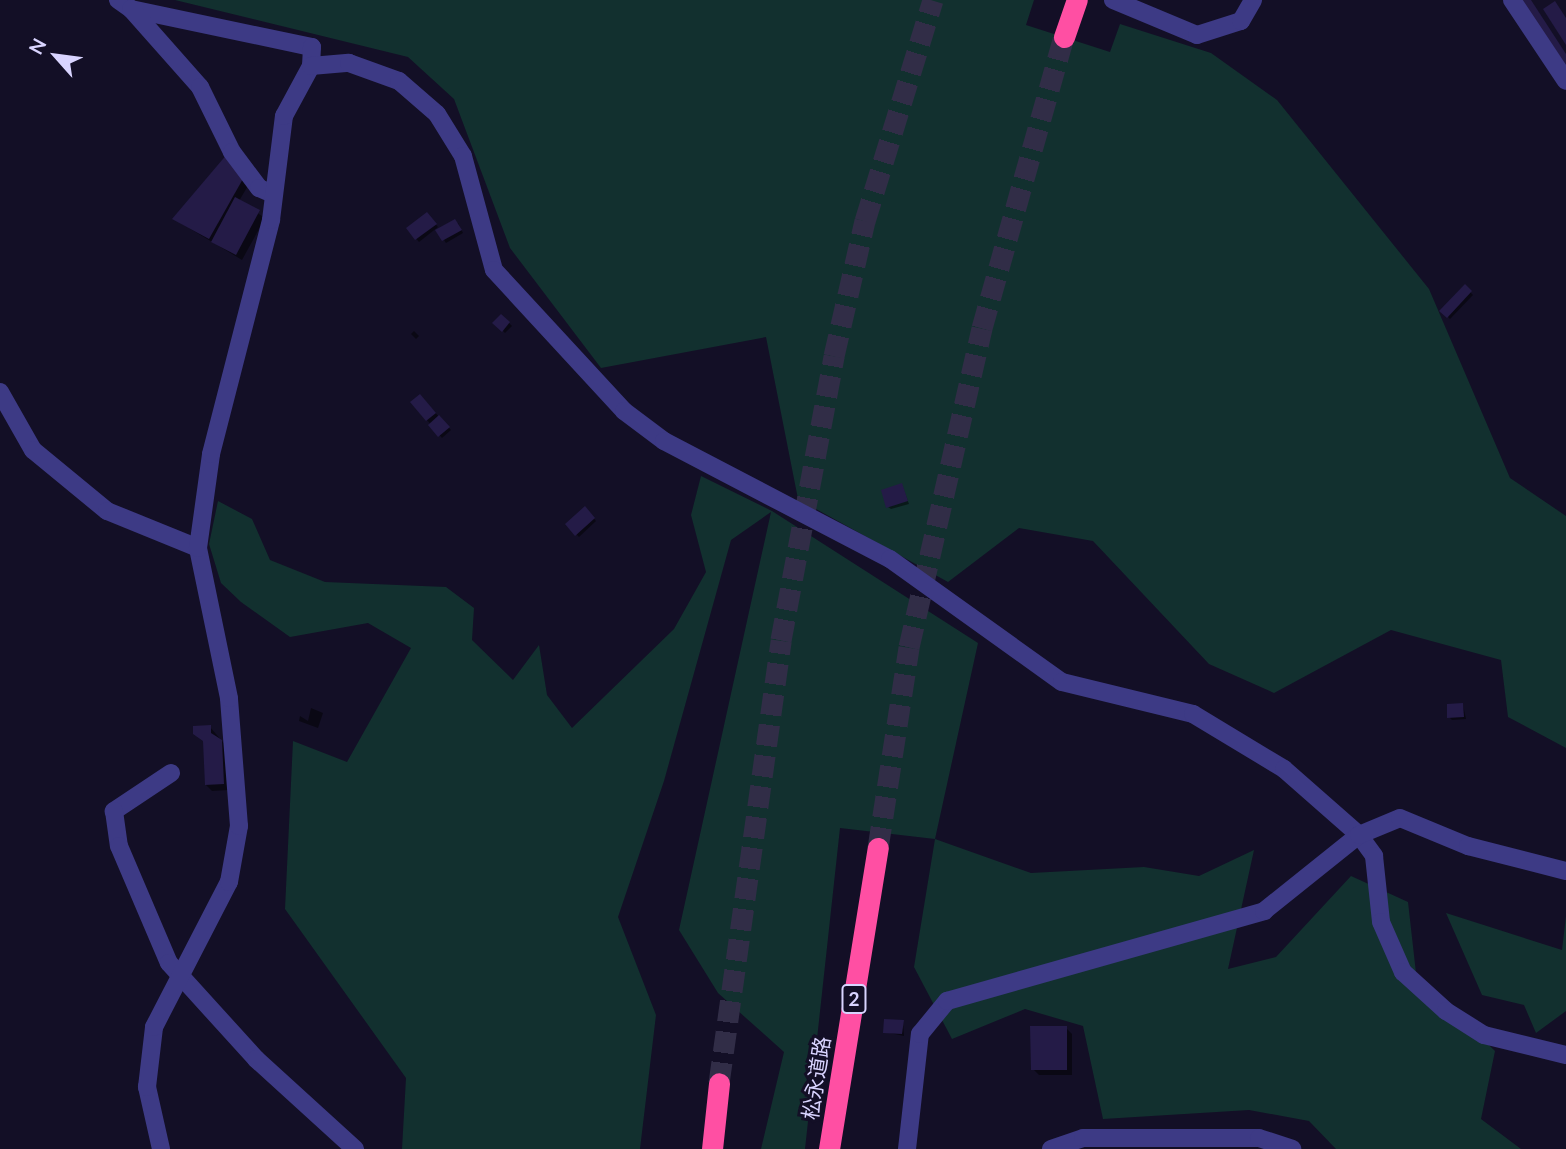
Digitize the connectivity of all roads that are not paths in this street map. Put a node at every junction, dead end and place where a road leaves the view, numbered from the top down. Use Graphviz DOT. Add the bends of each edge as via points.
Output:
graph roads {
  1 [pos="1077,0"];
  2 [pos="1113,0"];
  3 [pos="1253,0"];
  4 [pos="1512,0"];
  5 [pos="124,5"];
  6 [pos="1064,37"];
  7 [pos="311,66"];
  8 [pos="1566,81"];
  9 [pos="273,194"];
  10 [pos="0,392"];
  11 [pos="198,548"];
  12 [pos="170,773"];
  13 [pos="1359,835"];
  14 [pos="878,848"];
  15 [pos="1566,872"];
  16 [pos="180,974"];
  17 [pos="1566,1055"];
  18 [pos="719,1083"];
  19 [pos="161,1149"];
  20 [pos="355,1149"];
  21 [pos="712,1149"];
  22 [pos="829,1149"];
  23 [pos="907,1149"];
  24 [pos="1051,1149"];
  25 [pos="1292,1149"];
  1 -- 6 [label="highway"];
  2 -- 3 [label="street" via="1196,36 1241,21"];
  4 -- 8 [label="street"];
  5 -- 7 [label="street" via="312,47"];
  5 -- 9 [label="street" via="201,87 232,152 259,188"];
  7 -- 9 [label="street" via="284,116"];
  7 -- 13 [label="street" via="349,63 400,81 437,114 463,156 494,270 624,411 664,441 890,559 1062,682 1193,714 1284,769"];
  9 -- 11 [label="street" via="271,220 211,454"];
  10 -- 11 [label="street" via="33,450 107,511"];
  11 -- 16 [label="street" via="229,698 239,826 229,881"];
  12 -- 16 [label="street" via="114,811 119,846 169,963"];
  13 -- 15 [label="street" via="1400,818 1468,846"];
  13 -- 17 [label="street" via="1374,856 1381,922 1403,972 1446,1012 1484,1035"];
  13 -- 23 [label="street" via="1264,911 947,1002 920,1034"];
  14 -- 22 [label="highway, 松永道路 / 2"];
  16 -- 19 [label="street" via="154,1027 147,1087"];
  16 -- 20 [label="street" via="256,1059"];
  18 -- 21 [label="highway"];
  24 -- 25 [label="street" via="1083,1138 1259,1138"];
}
